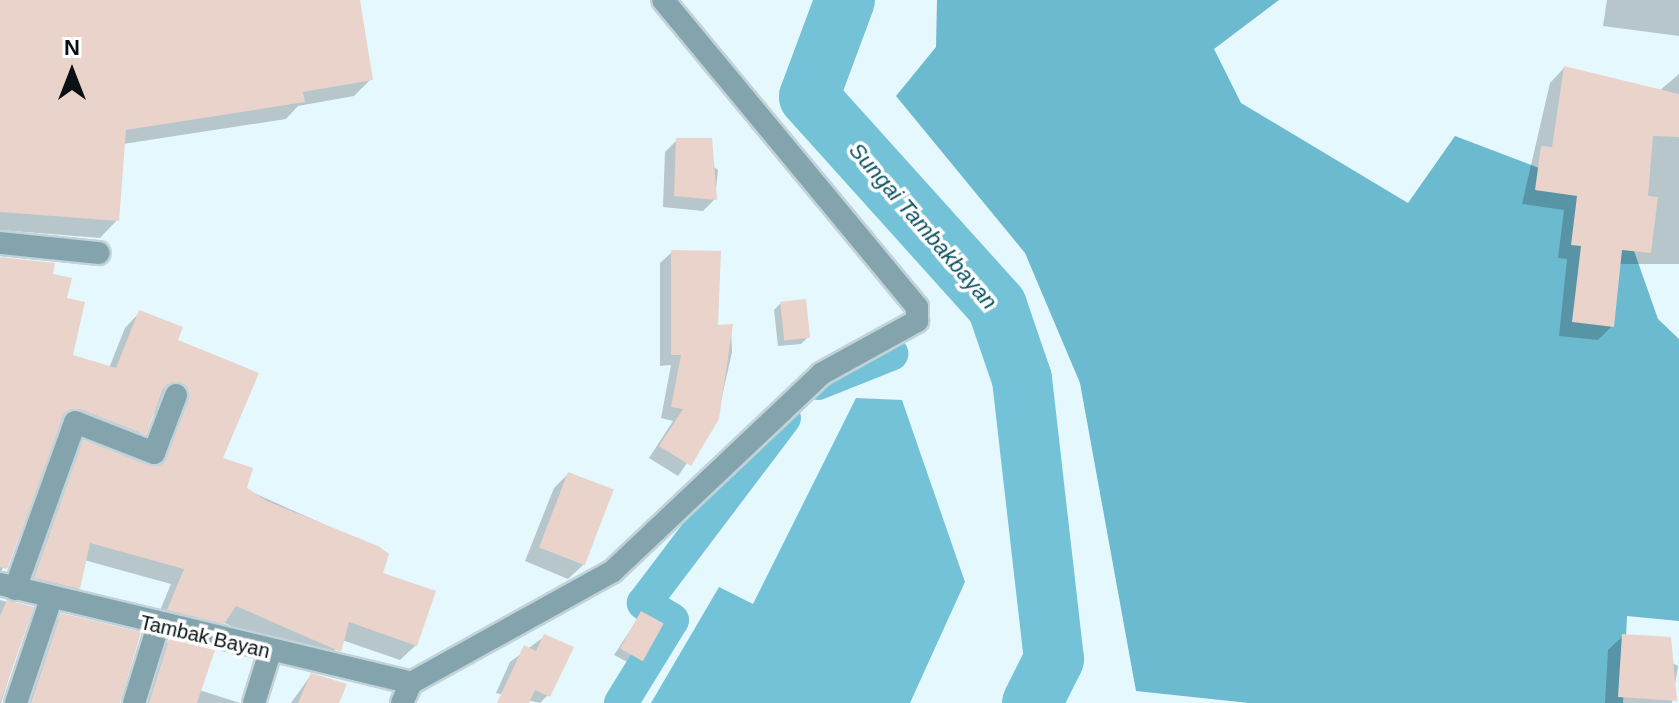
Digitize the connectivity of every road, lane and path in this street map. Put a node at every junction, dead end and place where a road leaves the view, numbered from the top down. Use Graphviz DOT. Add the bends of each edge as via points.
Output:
graph roads {
  1 [pos="663,0"];
  2 [pos="0,243"];
  3 [pos="98,253"];
  4 [pos="176,395"];
  5 [pos="7,586"];
  6 [pos="50,602"];
  7 [pos="158,626"];
  8 [pos="270,652"];
  9 [pos="406,693"];
  10 [pos="16,703"];
  11 [pos="134,703"];
  12 [pos="254,703"];
  1 -- 9 [label="street" via="917,307 917,321 821,374 613,571"];
  2 -- 3 [label="street"];
  4 -- 5 [label="street" via="154,453 75,422"];
  5 -- 6 [label="street, Tambak Bayan"];
  6 -- 7 [label="street, Tambak Bayan"];
  6 -- 10 [label="street"];
  7 -- 8 [label="street, Tambak Bayan"];
  7 -- 11 [label="street"];
  8 -- 9 [label="street, Tambak Bayan"];
  8 -- 12 [label="street"];
}
